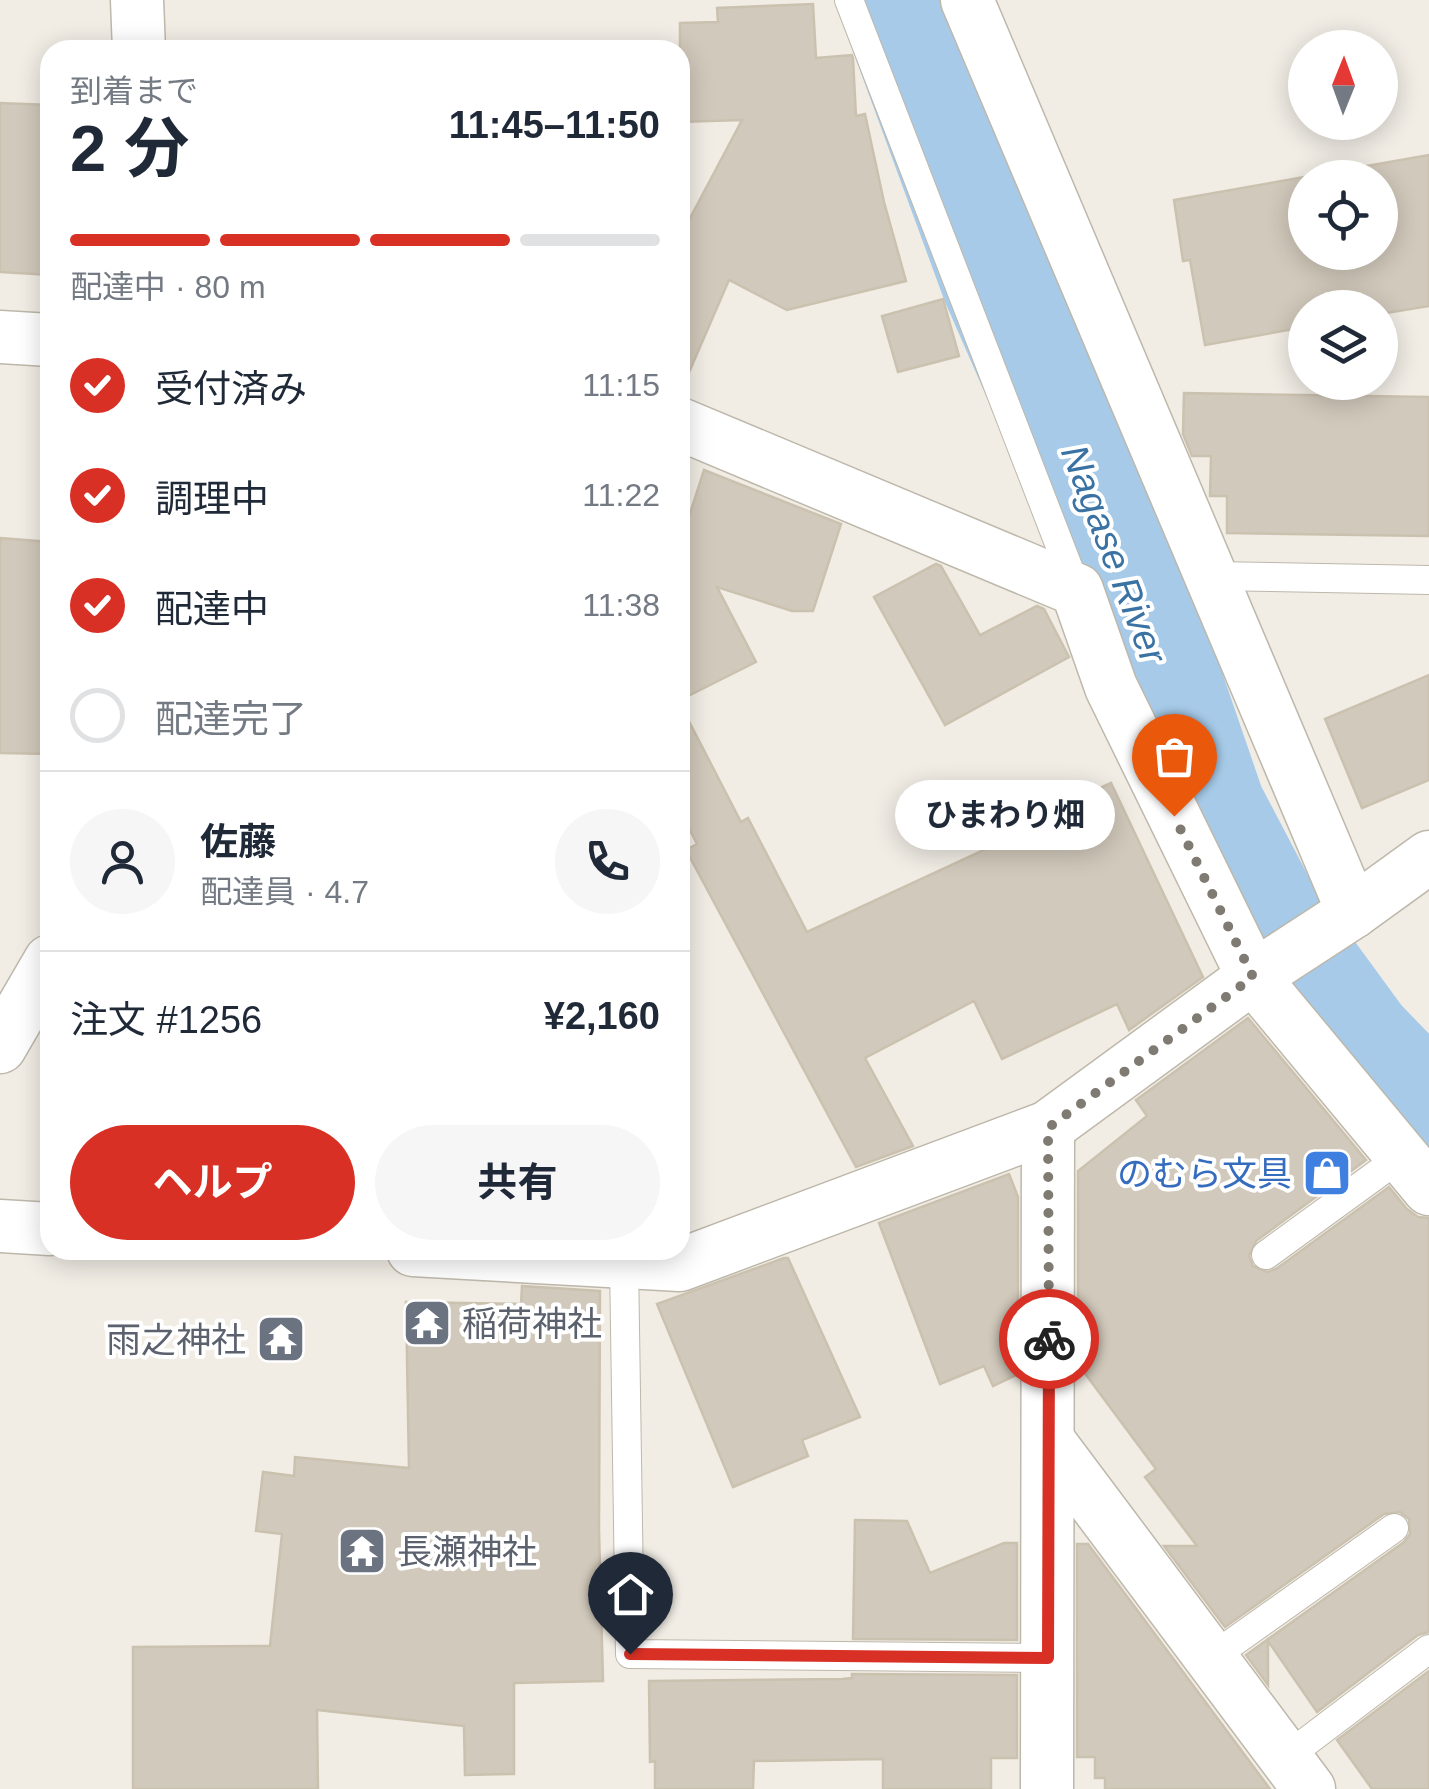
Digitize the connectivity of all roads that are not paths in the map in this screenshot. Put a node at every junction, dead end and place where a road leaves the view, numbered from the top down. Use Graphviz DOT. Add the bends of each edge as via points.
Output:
graph roads {
  1 [pos="138,0"];
  2 [pos="849,0"];
  3 [pos="967,0"];
  4 [pos="139,40"];
  5 [pos="0,336"];
  6 [pos="40,339"];
  7 [pos="690,428"];
  8 [pos="1211,576"];
  9 [pos="1429,580"];
  10 [pos="1077,590"];
  11 [pos="1429,857"];
  12 [pos="1302,946"];
  13 [pos="40,978"];
  14 [pos="0,1047"];
  15 [pos="1048,1128"];
  16 [pos="1415,1173"];
  17 [pos="0,1226"];
  18 [pos="40,1228"];
  19 [pos="1266,1255"];
  20 [pos="589,1260"];
  21 [pos="624,1262"];
  22 [pos="1050,1442"];
  23 [pos="1394,1528"];
  24 [pos="1429,1649"];
  25 [pos="1048,1658"];
  26 [pos="1210,1658"];
  27 [pos="1297,1773"];
  28 [pos="1046,1789"];
  1 -- 4 [label="street"];
  2 -- 10 [label="lane"];
  3 -- 8 [label="street"];
  5 -- 6 [label="street"];
  7 -- 10 [label="street"];
  8 -- 9 [label="lane"];
  8 -- 12 [label="street"];
  10 -- 12 [label="street" via="1111,686"];
  11 -- 12 [label="street"];
  12 -- 15 [label="street"];
  12 -- 16 [label="street"];
  13 -- 14 [label="street"];
  15 -- 21 [label="street" via="680,1265"];
  15 -- 22 [label="street"];
  16 -- 19 [label="lane"];
  17 -- 18 [label="street"];
  20 -- 21 [label="street"];
  21 -- 25 [label="lane" via="630,1654"];
  22 -- 25 [label="street"];
  22 -- 26 [label="street"];
  23 -- 26 [label="lane"];
  24 -- 27 [label="lane"];
  25 -- 28 [label="street"];
  26 -- 27 [label="street"];
}
